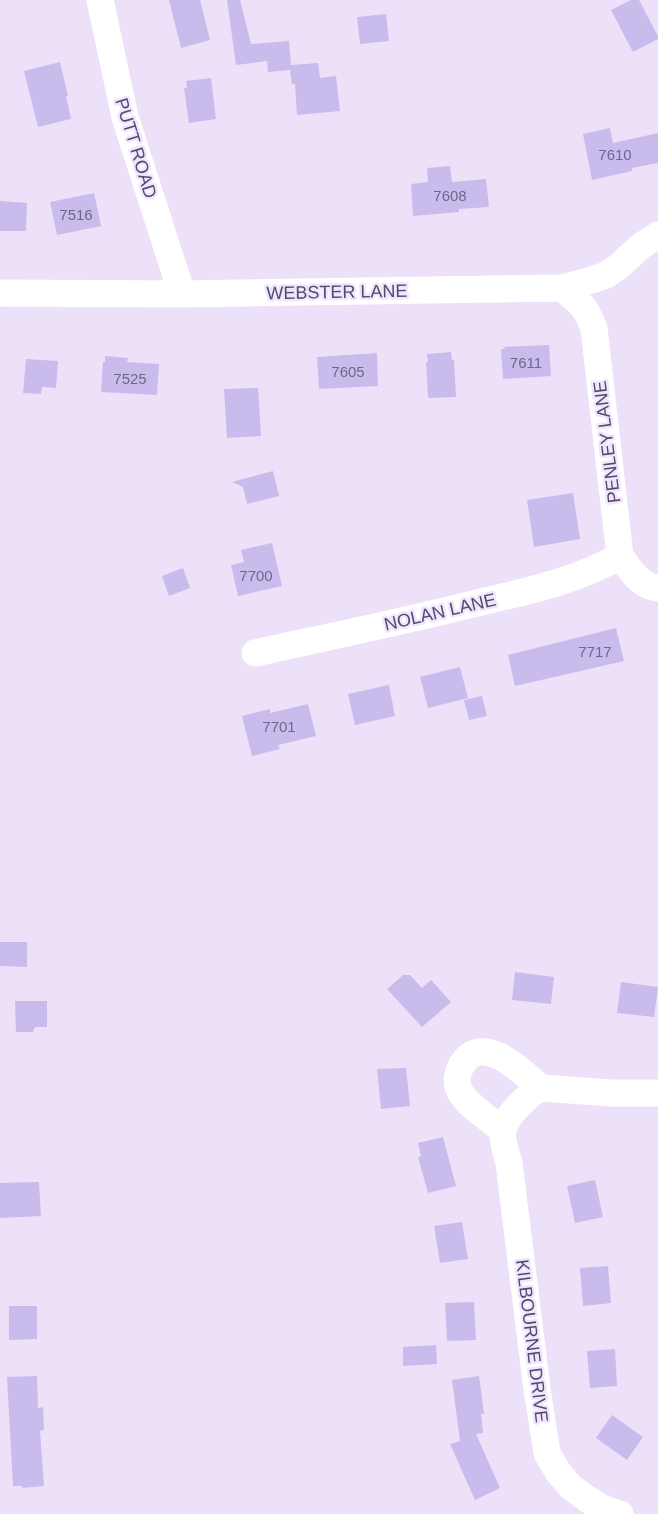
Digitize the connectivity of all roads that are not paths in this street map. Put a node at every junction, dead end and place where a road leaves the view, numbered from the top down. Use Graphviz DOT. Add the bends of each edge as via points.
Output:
graph roads {
  1 [pos="100,0"];
  2 [pos="658,235"];
  3 [pos="562,288"];
  4 [pos="0,293"];
  5 [pos="182,294"];
  6 [pos="620,556"];
  7 [pos="658,588"];
  8 [pos="255,653"];
  9 [pos="541,1088"];
  10 [pos="658,1093"];
  11 [pos="502,1131"];
  12 [pos="620,1514"];
  1 -- 5 [label="street, PUTT ROAD" via="125,117"];
  2 -- 3 [label="street, WEBSTER LANE" via="606,275"];
  3 -- 5 [label="street, WEBSTER LANE"];
  3 -- 6 [label="street, PENLEY LANE" via="588,312 594,329"];
  4 -- 5 [label="street, WEBSTER LANE"];
  6 -- 7 [label="street" via="645,584"];
  6 -- 8 [label="street, NOLAN LANE" via="589,572 503,597"];
  9 -- 10 [label="street"];
  9 -- 11 [label="street" via="511,1114"];
  9 -- 11 [label="street" via="503,1058 487,1051 468,1056 457,1077 459,1089"];
  11 -- 12 [label="street, KILBOURNE DRIVE" via="547,1453 571,1487 604,1509"];
}
